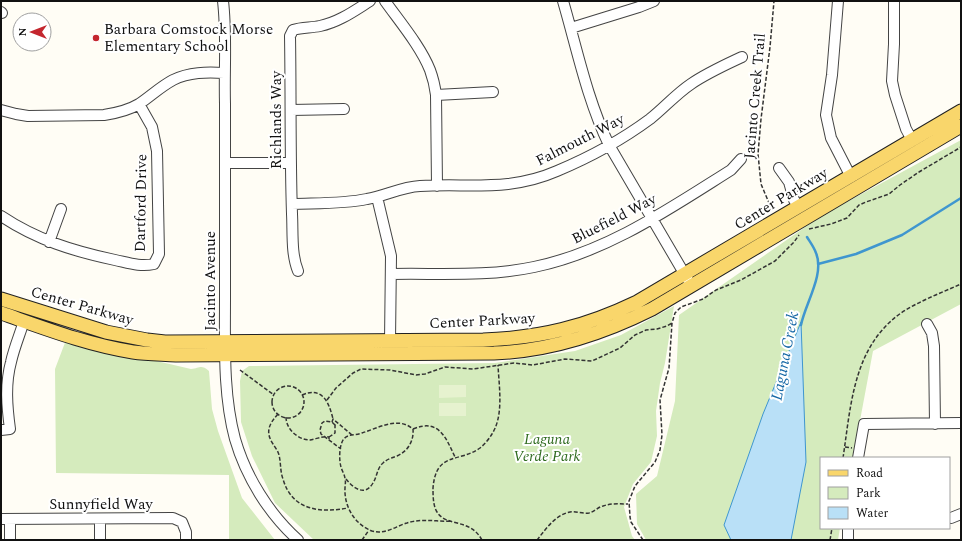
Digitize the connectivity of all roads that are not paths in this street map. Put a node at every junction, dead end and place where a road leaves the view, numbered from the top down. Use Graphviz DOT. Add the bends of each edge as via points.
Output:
graph roads {
  1 [pos="223,1"];
  2 [pos="370,1"];
  3 [pos="385,1"];
  4 [pos="563,1"];
  5 [pos="654,1"];
  6 [pos="838,1"];
  7 [pos="894,1"];
  8 [pos="571,28"];
  9 [pos="742,57"];
  10 [pos="224,73"];
  11 [pos="493,92"];
  12 [pos="436,95"];
  13 [pos="139,104"];
  14 [pos="344,109"];
  15 [pos="1,110"];
  16 [pos="292,110"];
  17 [pos="961,111"];
  18 [pos="961,126"];
  19 [pos="912,140"];
  20 [pos="609,145"];
  21 [pos="741,159"];
  22 [pos="291,162"];
  23 [pos="225,163"];
  24 [pos="779,168"];
  25 [pos="851,177"];
  26 [pos="437,186"];
  27 [pos="377,197"];
  28 [pos="292,204"];
  29 [pos="799,207"];
  30 [pos="61,210"];
  31 [pos="1,216"];
  32 [pos="652,219"];
  33 [pos="49,242"];
  34 [pos="298,271"];
  35 [pos="391,274"];
  36 [pos="684,275"];
  37 [pos="691,286"];
  38 [pos="1,298"];
  39 [pos="1,313"];
  40 [pos="24,321"];
  41 [pos="927,324"];
  42 [pos="390,341"];
  43 [pos="225,342"];
  44 [pos="226,355"];
  45 [pos="961,423"];
  46 [pos="935,424"];
  47 [pos="1,430"];
  48 [pos="858,457"];
  49 [pos="6,519"];
  50 [pos="100,519"];
  51 [pos="848,529"];
  52 [pos="10,540"];
  53 [pos="100,540"];
  54 [pos="186,540"];
  55 [pos="298,540"];
  56 [pos="848,540"];
  1 -- 10 [label="street, Jacinto Avenue"];
  2 -- 16 [label="street, Richlands Way" via="336,21 319,27 292,30"];
  3 -- 12 [label="street" via="424,58"];
  4 -- 8 [label="street"];
  5 -- 8 [label="street"];
  6 -- 25 [label="street" via="826,115 831,138"];
  7 -- 19 [label="street" via="892,81 906,129"];
  8 -- 20 [label="street" via="593,107"];
  9 -- 20 [label="street, Falmouth Way" via="690,84 648,120"];
  10 -- 13 [label="street" via="186,75 160,88"];
  10 -- 23 [label="street, Jacinto Avenue"];
  11 -- 12 [label="street"];
  12 -- 26 [label="street"];
  13 -- 15 [label="street" via="122,112 104,115 28,116"];
  13 -- 33 [label="street, Dartford Drive" via="152,127 158,151 159,254 154,264 144,266 87,254"];
  14 -- 16 [label="street"];
  16 -- 22 [label="street, Richlands Way"];
  17 -- 19 [label="main road, Center Parkway"];
  18 -- 37 [label="main road, Center Parkway"];
  19 -- 25 [label="main road, Center Parkway"];
  20 -- 26 [label="street, Falmouth Way" via="557,171 527,181 493,186"];
  20 -- 32 [label="street"];
  21 -- 32 [label="street, Bluefield Way" via="732,170"];
  22 -- 23 [label="street"];
  22 -- 28 [label="street, Richlands Way"];
  23 -- 43 [label="street, Jacinto Avenue"];
  24 -- 29 [label="street" via="789,182 794,200"];
  25 -- 29 [label="main road, Center Parkway"];
  26 -- 27 [label="street, Falmouth Way" via="408,188"];
  27 -- 28 [label="street, Falmouth Way" via="358,201"];
  27 -- 35 [label="street" via="391,256"];
  28 -- 34 [label="street, Richlands Way" via="294,255"];
  29 -- 36 [label="main road, Center Parkway"];
  30 -- 33 [label="street"];
  31 -- 33 [label="street, Dartford Drive"];
  32 -- 35 [label="street, Bluefield Way" via="584,253 533,268 485,273"];
  32 -- 36 [label="street"];
  35 -- 42 [label="street"];
  36 -- 37 [label="street"];
  36 -- 42 [label="main road, Center Parkway" via="620,310 565,330 515,338"];
  37 -- 44 [label="main road, Center Parkway" via="652,310 600,333 554,346 516,352"];
  38 -- 43 [label="main road, Center Parkway" via="87,327 124,336 165,342"];
  39 -- 40 [label="main road, Center Parkway"];
  40 -- 44 [label="main road, Center Parkway" via="83,340 133,352"];
  40 -- 47 [label="street" via="10,362 8,377 7,409 10,429"];
  41 -- 46 [label="street" via="932,333 934,346"];
  42 -- 43 [label="main road, Center Parkway"];
  43 -- 44 [label="street, Jacinto Avenue"];
  44 -- 55 [label="street, Jacinto Avenue" via="227,396 242,458 262,498"];
  45 -- 46 [label="street"];
  46 -- 48 [label="street" via="864,424"];
  49 -- 50 [label="street, Sunnyfield Way"];
  49 -- 52 [label="street"];
  50 -- 53 [label="street"];
  50 -- 54 [label="street, Sunnyfield Way" via="173,518 182,522"];
  51 -- 56 [label="street"];
}
